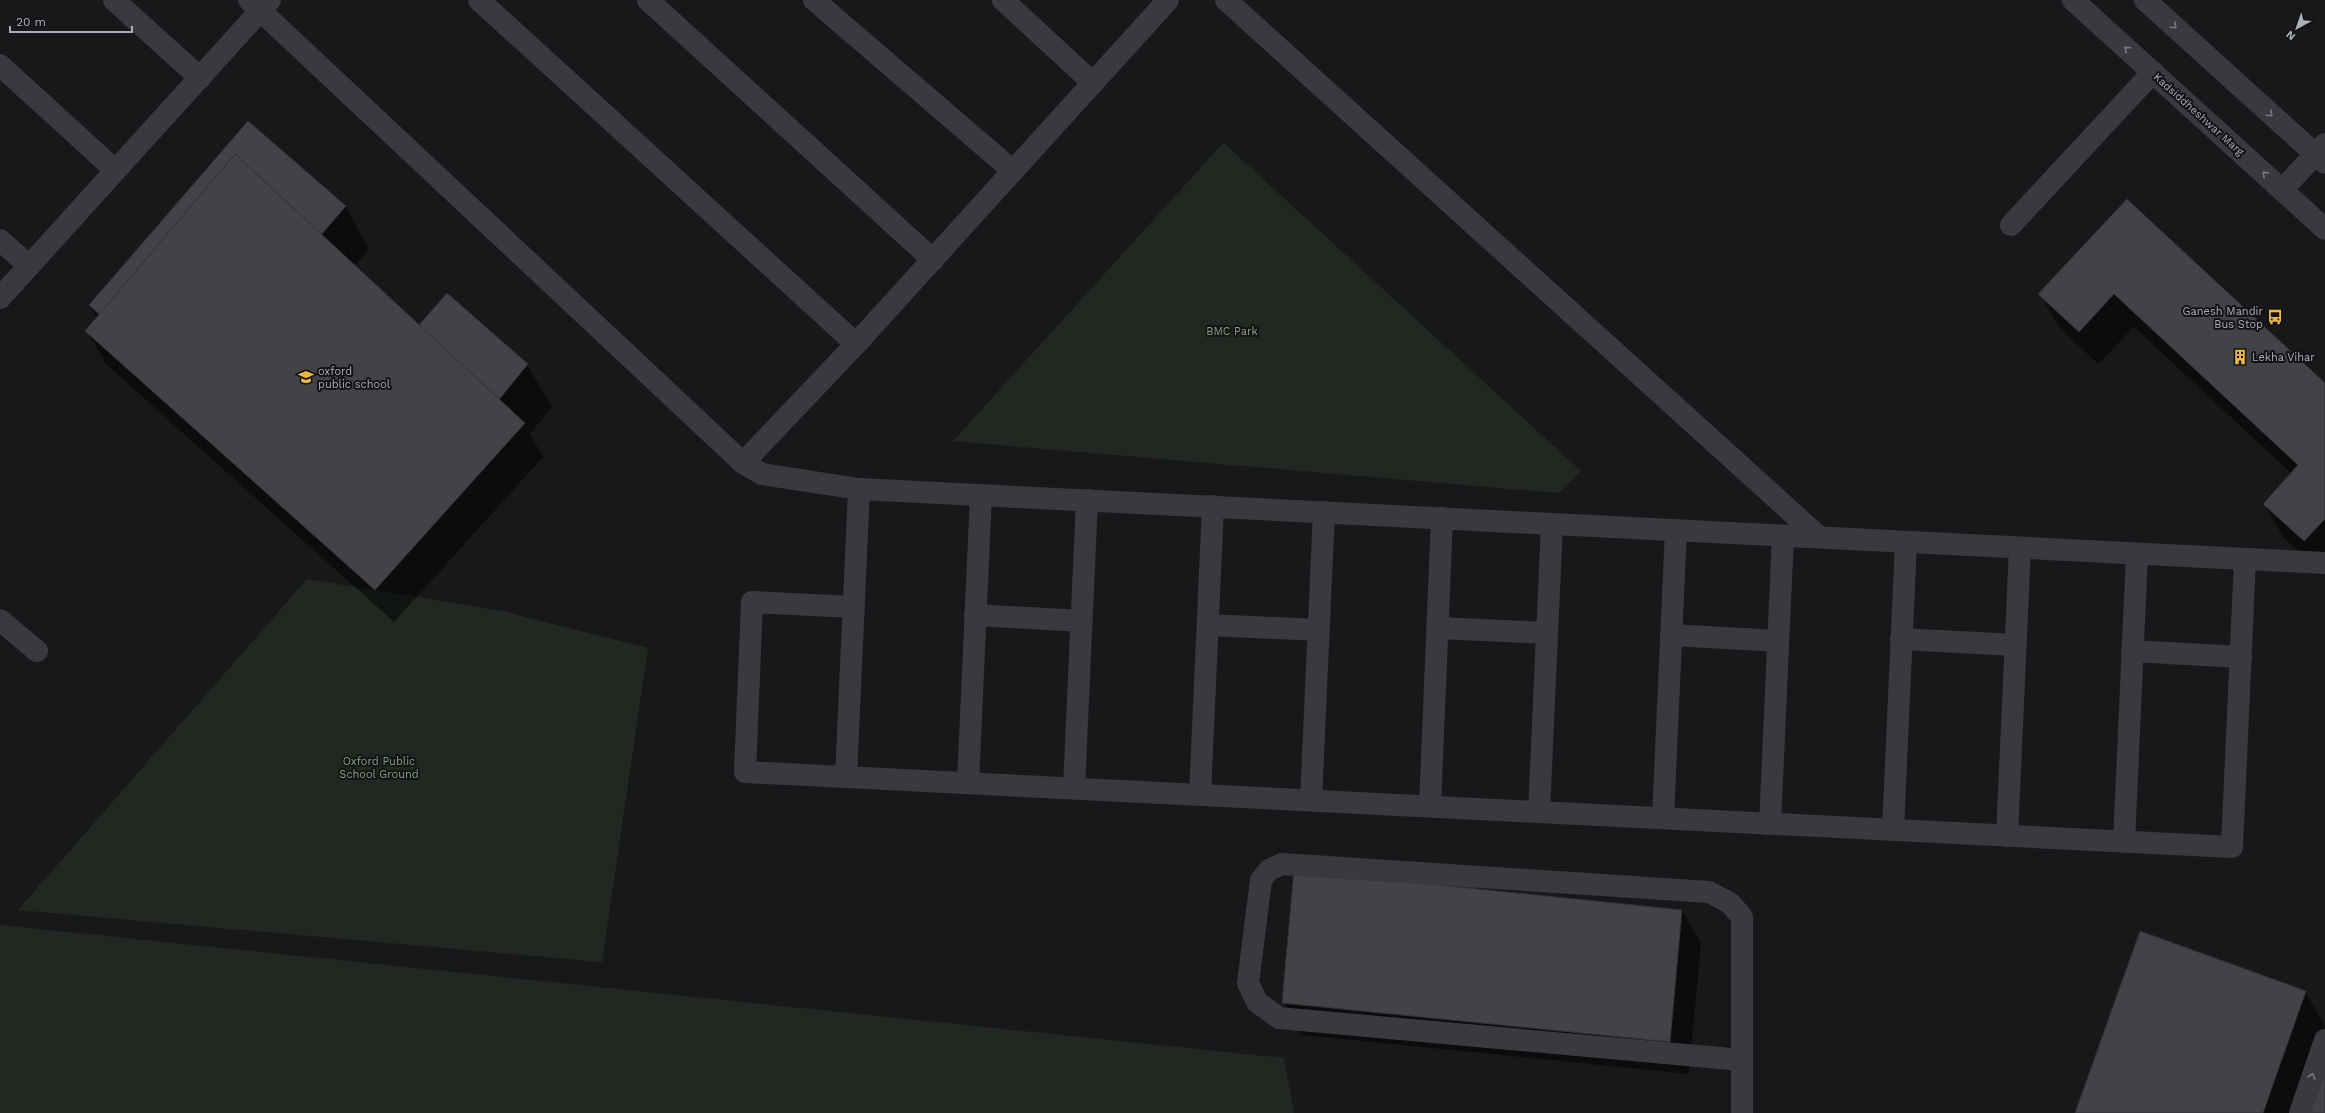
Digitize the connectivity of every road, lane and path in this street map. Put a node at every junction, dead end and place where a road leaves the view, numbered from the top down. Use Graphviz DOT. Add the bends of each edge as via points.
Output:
graph roads {
  1 [pos="114,0"];
  2 [pos="479,0"];
  3 [pos="648,0"];
  4 [pos="814,0"];
  5 [pos="1002,0"];
  6 [pos="1168,0"];
  7 [pos="1226,0"];
  8 [pos="2073,0"];
  9 [pos="2145,0"];
  10 [pos="260,3"];
  11 [pos="0,65"];
  12 [pos="2153,72"];
  13 [pos="200,78"];
  14 [pos="1093,83"];
  15 [pos="2322,154"];
  16 [pos="116,170"];
  17 [pos="1013,171"];
  18 [pos="2282,190"];
  19 [pos="2011,225"];
  20 [pos="2325,229"];
  21 [pos="0,240"];
  22 [pos="933,260"];
  23 [pos="29,266"];
  24 [pos="0,298"];
  25 [pos="856,344"];
  26 [pos="743,463"];
  27 [pos="859,489"];
  28 [pos="981,495"];
  29 [pos="1087,500"];
  30 [pos="1213,506"];
  31 [pos="1324,512"];
  32 [pos="1442,518"];
  33 [pos="1552,524"];
  34 [pos="1676,530"];
  35 [pos="1783,536"];
  36 [pos="1818,537"];
  37 [pos="1906,542"];
  38 [pos="2020,548"];
  39 [pos="2137,554"];
  40 [pos="2245,559"];
  41 [pos="2325,563"];
  42 [pos="853,607"];
  43 [pos="976,616"];
  44 [pos="0,620"];
  45 [pos="1081,621"];
  46 [pos="1208,625"];
  47 [pos="1438,628"];
  48 [pos="1318,630"];
  49 [pos="1547,633"];
  50 [pos="1671,635"];
  51 [pos="1901,639"];
  52 [pos="1778,641"];
  53 [pos="2015,645"];
  54 [pos="37,651"];
  55 [pos="2132,651"];
  56 [pos="2241,656"];
  57 [pos="846,777"];
  58 [pos="968,783"];
  59 [pos="1074,788"];
  60 [pos="1200,795"];
  61 [pos="1311,800"];
  62 [pos="1430,806"];
  63 [pos="1539,812"];
  64 [pos="1663,818"];
  65 [pos="1770,824"];
  66 [pos="1893,830"];
  67 [pos="2007,836"];
  68 [pos="2124,842"];
  69 [pos="2325,1040"];
  70 [pos="1742,1060"];
  71 [pos="1742,1113"];
  72 [pos="2300,1113"];
  1 -- 13 [label="street"];
  2 -- 25 [label="street"];
  3 -- 22 [label="street"];
  4 -- 17 [label="street"];
  5 -- 14 [label="street"];
  6 -- 14 [label="street"];
  7 -- 36 [label="street"];
  12 -- 8 [label="street, Kadsiddheshwar Marg, one-way"];
  9 -- 15 [label="street, one-way"];
  10 -- 13 [label="street"];
  10 -- 26 [label="street"];
  11 -- 16 [label="street"];
  18 -- 12 [label="street, Kadsiddheshwar Marg, one-way"];
  12 -- 19 [label="street"];
  13 -- 16 [label="street"];
  14 -- 17 [label="street"];
  15 -- 18 [label="street"];
  16 -- 23 [label="street"];
  17 -- 22 [label="street"];
  18 -- 20 [label="street, Kadsiddheshwar Marg"];
  21 -- 23 [label="street"];
  22 -- 25 [label="street"];
  23 -- 24 [label="street"];
  25 -- 26 [label="street"];
  26 -- 27 [label="street" via="762,474"];
  27 -- 28 [label="street"];
  27 -- 42 [label="street"];
  28 -- 29 [label="street"];
  28 -- 43 [label="street"];
  29 -- 30 [label="street"];
  29 -- 45 [label="street"];
  30 -- 31 [label="street"];
  30 -- 46 [label="street"];
  31 -- 32 [label="street"];
  31 -- 48 [label="street"];
  32 -- 33 [label="street"];
  32 -- 47 [label="street"];
  33 -- 34 [label="street"];
  33 -- 49 [label="street"];
  34 -- 35 [label="street"];
  34 -- 50 [label="street"];
  35 -- 36 [label="street"];
  35 -- 52 [label="street"];
  36 -- 37 [label="street"];
  37 -- 38 [label="street"];
  37 -- 51 [label="street"];
  38 -- 39 [label="street"];
  38 -- 53 [label="street"];
  39 -- 40 [label="street"];
  39 -- 55 [label="street"];
  40 -- 41 [label="street"];
  40 -- 56 [label="street"];
  42 -- 57 [label="street"];
  42 -- 57 [label="street" via="752,602 745,764 745,772"];
  43 -- 45 [label="street"];
  43 -- 58 [label="street"];
  44 -- 54 [label="street"];
  45 -- 59 [label="street"];
  46 -- 48 [label="street"];
  46 -- 60 [label="street"];
  47 -- 49 [label="street"];
  47 -- 62 [label="street"];
  48 -- 61 [label="street"];
  49 -- 63 [label="street"];
  50 -- 52 [label="street"];
  50 -- 64 [label="street"];
  51 -- 53 [label="street"];
  51 -- 66 [label="street"];
  52 -- 65 [label="street"];
  53 -- 67 [label="street"];
  55 -- 56 [label="street"];
  55 -- 68 [label="street"];
  56 -- 68 [label="street" via="2232,847"];
  57 -- 58 [label="street"];
  58 -- 59 [label="street"];
  59 -- 60 [label="street"];
  60 -- 61 [label="street"];
  61 -- 62 [label="street"];
  62 -- 63 [label="street"];
  63 -- 64 [label="street"];
  64 -- 65 [label="street"];
  65 -- 66 [label="street"];
  66 -- 67 [label="street"];
  67 -- 68 [label="street"];
  72 -- 69 [label="street, one-way"];
  70 -- 70 [label="street" via="1742,917 1730,903 1709,892 1282,864 1269,870 1261,880 1248,983 1257,1002 1279,1018"];
  70 -- 71 [label="street"];
}
